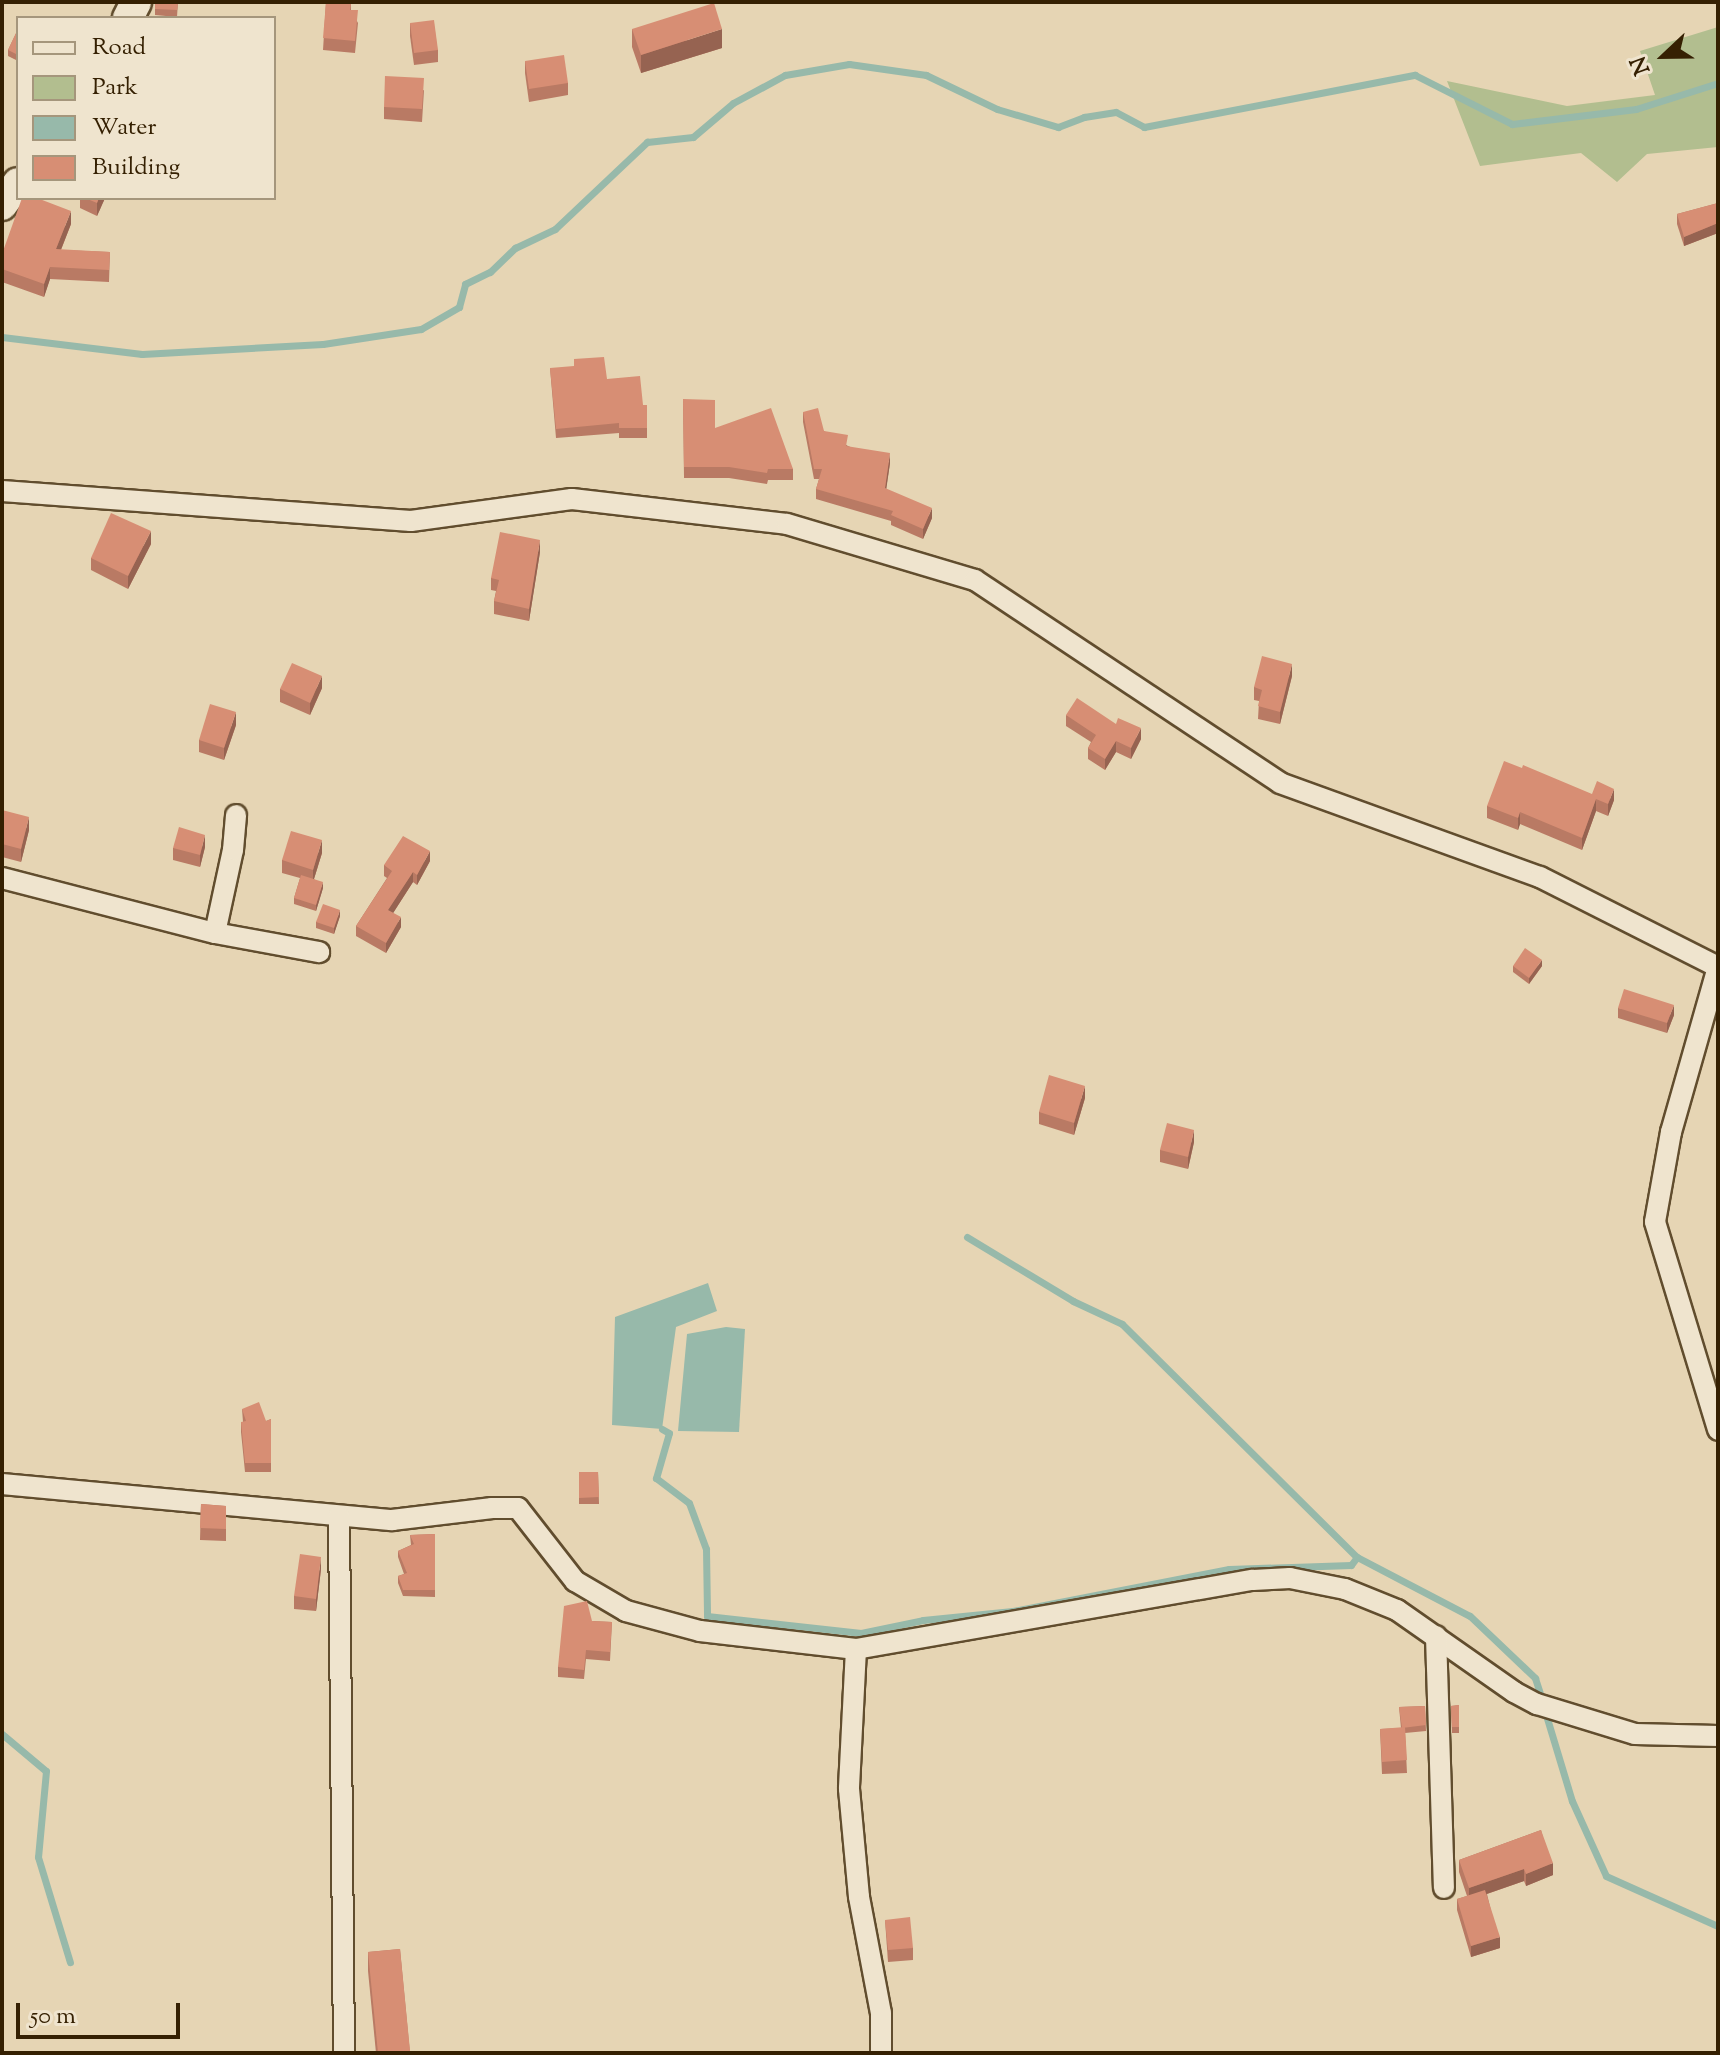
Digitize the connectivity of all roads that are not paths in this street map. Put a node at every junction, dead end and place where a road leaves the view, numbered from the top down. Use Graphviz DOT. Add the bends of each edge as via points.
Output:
graph roads {
  1 [pos="16,186"];
  2 [pos="2,205"];
  3 [pos="2,491"];
  4 [pos="236,815"];
  5 [pos="2,878"];
  6 [pos="215,933"];
  7 [pos="319,952"];
  8 [pos="1718,1430"];
  9 [pos="2,1484"];
  10 [pos="339,1516"];
  11 [pos="1436,1636"];
  12 [pos="856,1649"];
  13 [pos="1718,1736"];
  14 [pos="1444,1888"];
  15 [pos="344,2053"];
  16 [pos="881,2053"];
  1 -- 2 [label="street"];
  3 -- 8 [label="street" via="411,521 572,499 787,524 975,580 1280,783 1540,877 1718,967 1671,1132 1655,1222"];
  4 -- 6 [label="street"];
  5 -- 6 [label="street"];
  6 -- 7 [label="street"];
  9 -- 10 [label="street"];
  10 -- 12 [label="street" via="392,1520 518,1508 575,1581 626,1611 700,1631"];
  10 -- 15 [label="street"];
  11 -- 12 [label="street" via="1397,1610 1345,1589 1290,1578"];
  11 -- 13 [label="street" via="1537,1704 1635,1734"];
  11 -- 14 [label="street"];
  12 -- 16 [label="street" via="849,1789 859,1897 881,2013"];
}
